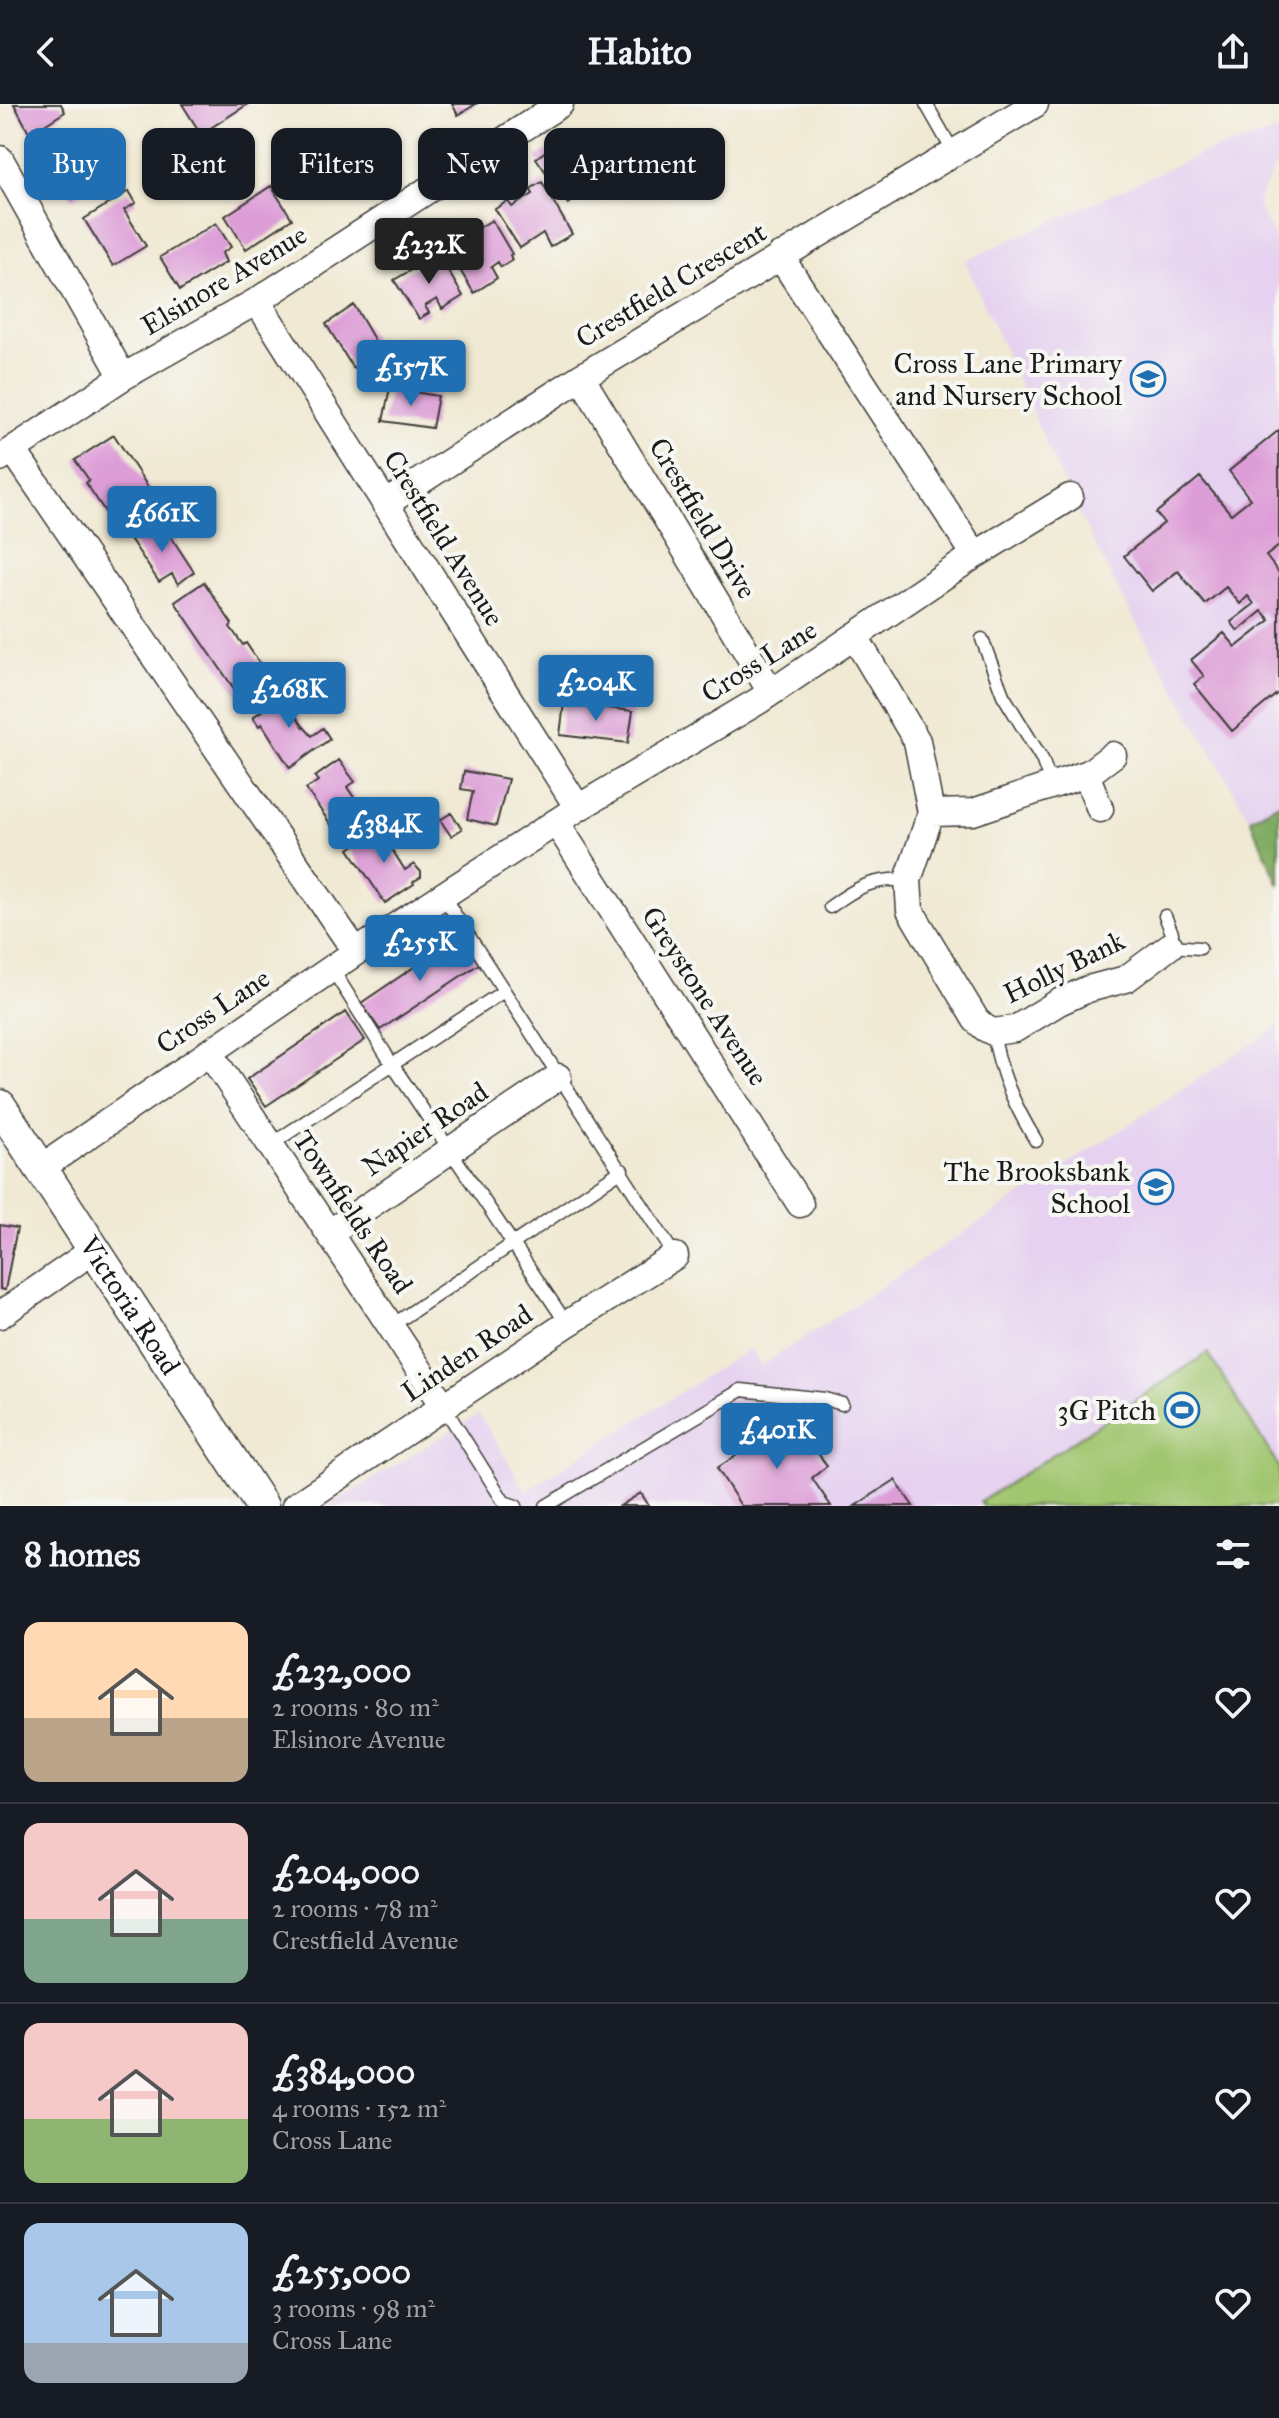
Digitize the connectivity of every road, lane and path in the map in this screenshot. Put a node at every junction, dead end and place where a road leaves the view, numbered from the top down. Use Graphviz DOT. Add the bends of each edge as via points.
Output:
graph roads {
  1 [pos="926,104"];
  2 [pos="1035,104"];
  3 [pos="550,107"];
  4 [pos="954,153"];
  5 [pos="0,159"];
  6 [pos="780,256"];
  7 [pos="257,301"];
  8 [pos="123,377"];
  9 [pos="581,377"];
  10 [pos="6,454"];
  11 [pos="1070,497"];
  12 [pos="385,504"];
  13 [pos="975,555"];
  14 [pos="855,637"];
  15 [pos="982,639"];
  16 [pos="771,692"];
  17 [pos="1113,755"];
  18 [pos="1086,774"];
  19 [pos="1051,784"];
  20 [pos="1100,809"];
  21 [pos="931,813"];
  22 [pos="567,815"];
  23 [pos="908,880"];
  24 [pos="443,896"];
  25 [pos="830,907"];
  26 [pos="1165,916"];
  27 [pos="1170,946"];
  28 [pos="1200,948"];
  29 [pos="356,952"];
  30 [pos="332,969"];
  31 [pos="504,991"];
  32 [pos="993,1032"];
  33 [pos="209,1052"];
  34 [pos="392,1064"];
  35 [pos="558,1077"];
  36 [pos="0,1106"];
  37 [pos="1036,1141"];
  38 [pos="270,1145"];
  39 [pos="452,1149"];
  40 [pos="41,1168"];
  41 [pos="622,1170"];
  42 [pos="800,1204"];
  43 [pos="329,1233"];
  44 [pos="514,1243"];
  45 [pos="95,1249"];
  46 [pos="675,1256"];
  47 [pos="0,1315"];
  48 [pos="567,1324"];
  49 [pos="391,1326"];
  50 [pos="842,1404"];
  51 [pos="444,1407"];
  52 [pos="262,1506"];
  53 [pos="295,1506"];
  54 [pos="516,1506"];
  55 [pos="546,1506"];
  1 -- 4 [label="lane"];
  2 -- 4 [label="street, Crestfield Crescent"];
  3 -- 7 [label="street, Elsinore Avenue"];
  4 -- 6 [label="street, Crestfield Crescent"];
  5 -- 8 [label="street"];
  6 -- 9 [label="street, Crestfield Crescent"];
  6 -- 13 [label="street"];
  7 -- 8 [label="street, Elsinore Avenue"];
  7 -- 12 [label="street, Crestfield Avenue"];
  8 -- 10 [label="street, Elsinore Avenue"];
  9 -- 12 [label="street, Crestfield Crescent"];
  9 -- 16 [label="street, Crestfield Drive"];
  10 -- 29 [label="street"];
  11 -- 13 [label="street, Cross Lane"];
  12 -- 22 [label="street, Crestfield Avenue"];
  13 -- 14 [label="street, Cross Lane"];
  14 -- 16 [label="street, Cross Lane"];
  14 -- 21 [label="street, Holly Bank" via="917,741"];
  15 -- 19 [label="lane" via="1003,695"];
  16 -- 22 [label="street, Cross Lane"];
  17 -- 18 [label="street"];
  18 -- 19 [label="street"];
  18 -- 20 [label="street"];
  19 -- 21 [label="street" via="973,812"];
  21 -- 23 [label="street, Holly Bank"];
  22 -- 24 [label="street, Cross Lane"];
  22 -- 42 [label="street, Greystone Avenue"];
  23 -- 25 [label="lane" via="859,886"];
  23 -- 32 [label="street, Holly Bank" via="910,910 934,953 976,1020"];
  24 -- 29 [label="street, Cross Lane"];
  24 -- 31 [label="lane"];
  26 -- 27 [label="lane" via="1172,933"];
  27 -- 28 [label="lane"];
  27 -- 32 [label="street, Holly Bank" via="1126,979 1059,1002 1015,1029"];
  29 -- 30 [label="street, Cross Lane"];
  30 -- 33 [label="street, Cross Lane"];
  30 -- 34 [label="lane"];
  31 -- 34 [label="lane"];
  31 -- 35 [label="lane"];
  32 -- 37 [label="lane" via="1005,1085"];
  33 -- 38 [label="street, Townfields Road"];
  33 -- 40 [label="street, Cross Lane"];
  34 -- 38 [label="lane"];
  34 -- 39 [label="lane"];
  35 -- 39 [label="street, Napier Road"];
  35 -- 41 [label="lane"];
  36 -- 40 [label="street, Victoria Road"];
  38 -- 43 [label="street, Townfields Road"];
  39 -- 43 [label="street, Napier Road"];
  39 -- 44 [label="lane"];
  40 -- 45 [label="street, Victoria Road"];
  41 -- 44 [label="lane"];
  41 -- 46 [label="lane"];
  43 -- 49 [label="street, Townfields Road"];
  44 -- 48 [label="lane"];
  44 -- 49 [label="lane"];
  45 -- 47 [label="street"];
  45 -- 52 [label="street, Victoria Road"];
  46 -- 48 [label="street, Linden Road"];
  48 -- 51 [label="street, Linden Road"];
  49 -- 51 [label="street, Townfields Road"];
  50 -- 55 [label="lane" via="741,1390"];
  51 -- 53 [label="street, Linden Road"];
  51 -- 54 [label="lane" via="504,1502"];
}
